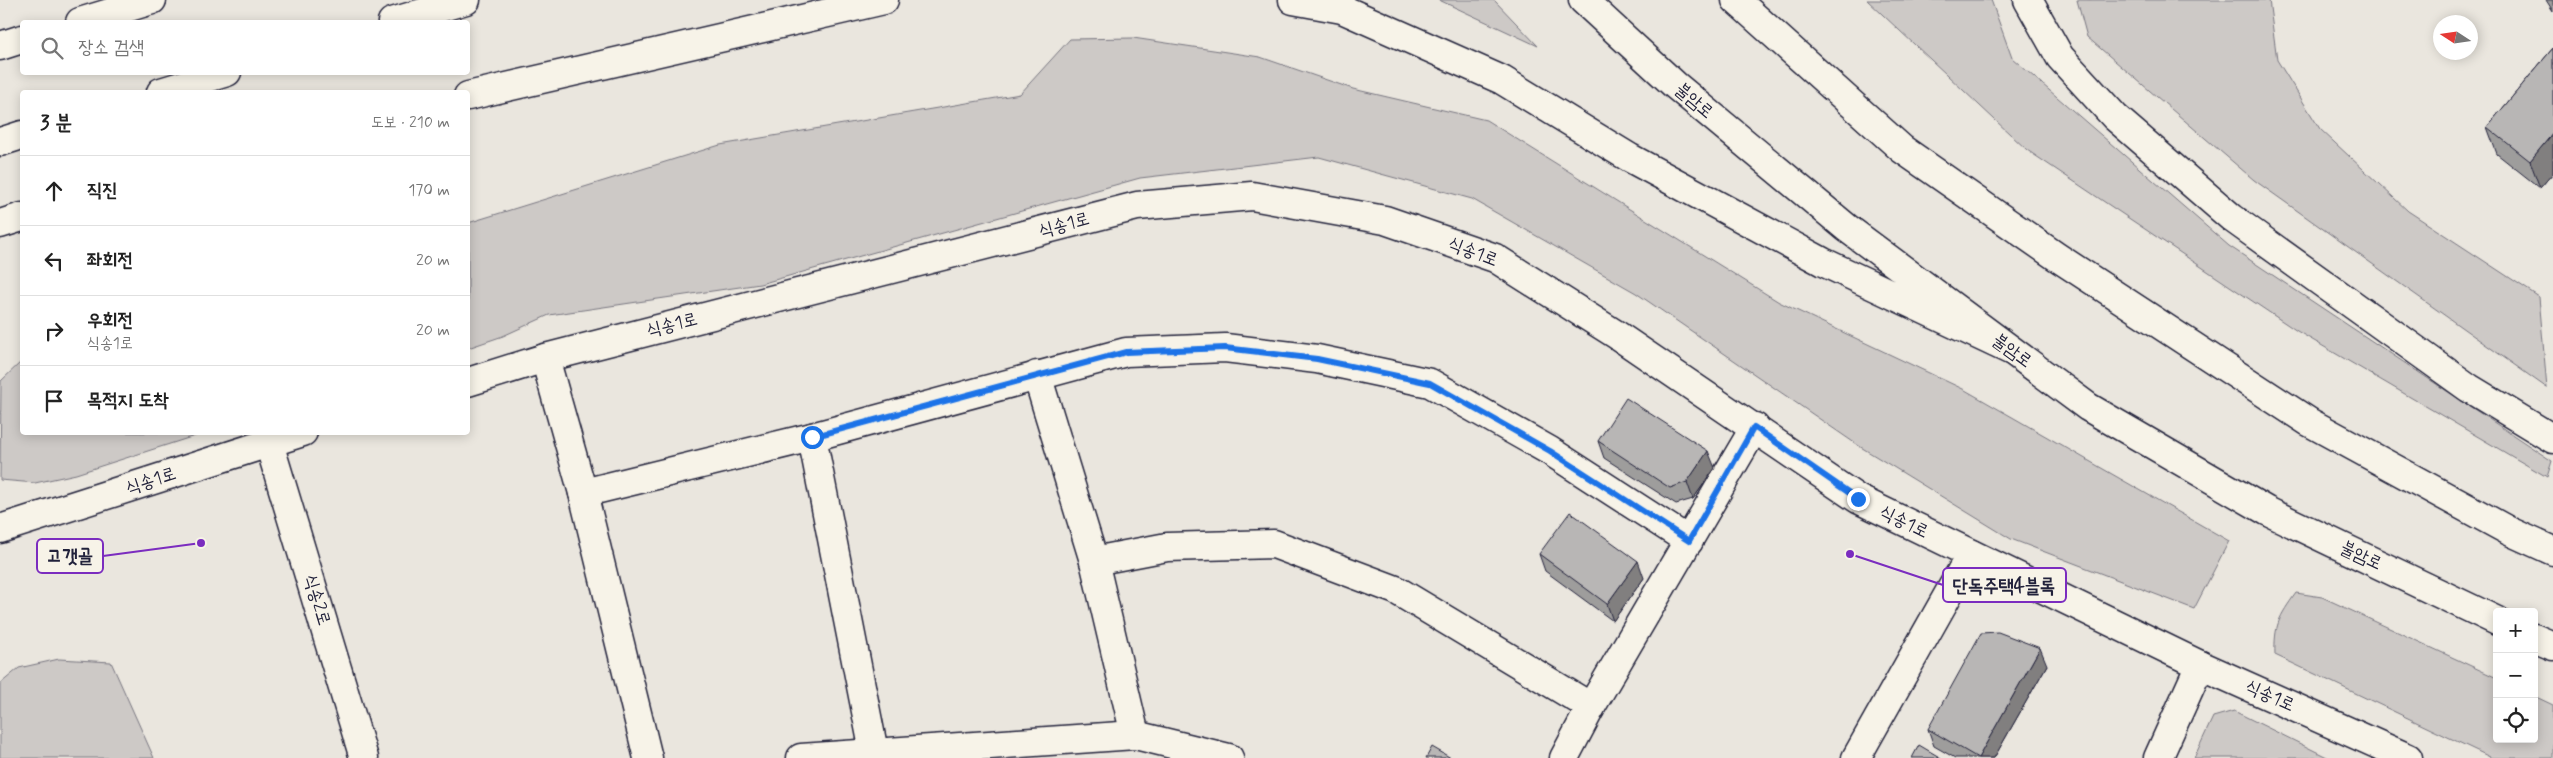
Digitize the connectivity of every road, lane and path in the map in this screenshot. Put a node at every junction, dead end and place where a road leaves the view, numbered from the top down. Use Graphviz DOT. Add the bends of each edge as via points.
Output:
graph roads {
  1 [pos="152,0"];
  2 [pos="466,0"];
  3 [pos="884,0"];
  4 [pos="1294,0"];
  5 [pos="1582,0"];
  6 [pos="1736,0"];
  7 [pos="2028,0"];
  8 [pos="87,20"];
  9 [pos="399,20"];
  10 [pos="20,40"];
  11 [pos="0,46"];
  12 [pos="217,75"];
  13 [pos="168,90"];
  14 [pos="470,96"];
  15 [pos="20,136"];
  16 [pos="0,142"];
  17 [pos="20,218"];
  18 [pos="0,224"];
  19 [pos="2010,350"];
  20 [pos="545,358"];
  21 [pos="1037,375"];
  22 [pos="470,381"];
  23 [pos="1754,427"];
  24 [pos="294,435"];
  25 [pos="812,437"];
  26 [pos="2553,439"];
  27 [pos="269,443"];
  28 [pos="583,493"];
  29 [pos="0,529"];
  30 [pos="1689,541"];
  31 [pos="2553,551"];
  32 [pos="1971,554"];
  33 [pos="1094,561"];
  34 [pos="2493,618"];
  35 [pos="2538,640"];
  36 [pos="2553,646"];
  37 [pos="2200,665"];
  38 [pos="1592,707"];
  39 [pos="1135,734"];
  40 [pos="874,752"];
  41 [pos="364,758"];
  42 [pos="648,758"];
  43 [pos="801,758"];
  44 [pos="1229,758"];
  45 [pos="1564,758"];
  46 [pos="1856,758"];
  47 [pos="2158,758"];
  48 [pos="2408,758"];
  1 -- 8 [label="main road"];
  2 -- 9 [label="main road"];
  3 -- 14 [label="main road"];
  4 -- 19 [label="main road" via="1342,9 1502,80 1630,158 1814,257"];
  5 -- 19 [label="main road, 불암로" via="1675,85 1848,228"];
  6 -- 31 [label="main road" via="1902,149 2057,257 2309,422 2509,531"];
  7 -- 26 [label="main road" via="2060,57 2115,117 2232,218 2469,388"];
  10 -- 11 [label="main road"];
  12 -- 13 [label="main road"];
  15 -- 16 [label="main road"];
  17 -- 18 [label="main road"];
  19 -- 34 [label="main road, 불암로" via="2088,407 2267,511"];
  20 -- 22 [label="main road, 식송1로"];
  20 -- 23 [label="main road, 식송1로" via="1137,206 1252,196 1385,220 1495,258"];
  20 -- 28 [label="main road"];
  21 -- 25 [label="main road"];
  21 -- 30 [label="main road" via="1126,352 1225,348 1317,359 1430,383 1550,451"];
  21 -- 33 [label="main road"];
  23 -- 30 [label="main road"];
  23 -- 32 [label="main road, 식송1로" via="1858,499"];
  24 -- 27 [label="main road, 식송1로"];
  25 -- 28 [label="main road"];
  25 -- 40 [label="main road"];
  27 -- 29 [label="main road, 식송1로"];
  27 -- 41 [label="main road, 식송2로"];
  28 -- 42 [label="main road"];
  30 -- 38 [label="main road"];
  32 -- 37 [label="main road, 식송1로"];
  32 -- 46 [label="main road"];
  33 -- 38 [label="main road" via="1167,547 1274,544 1396,590"];
  33 -- 39 [label="main road"];
  35 -- 36 [label="main road"];
  37 -- 47 [label="main road"];
  37 -- 48 [label="main road, 식송1로"];
  38 -- 45 [label="main road"];
  39 -- 40 [label="main road"];
  39 -- 44 [label="main road"];
  40 -- 43 [label="main road"];
}
